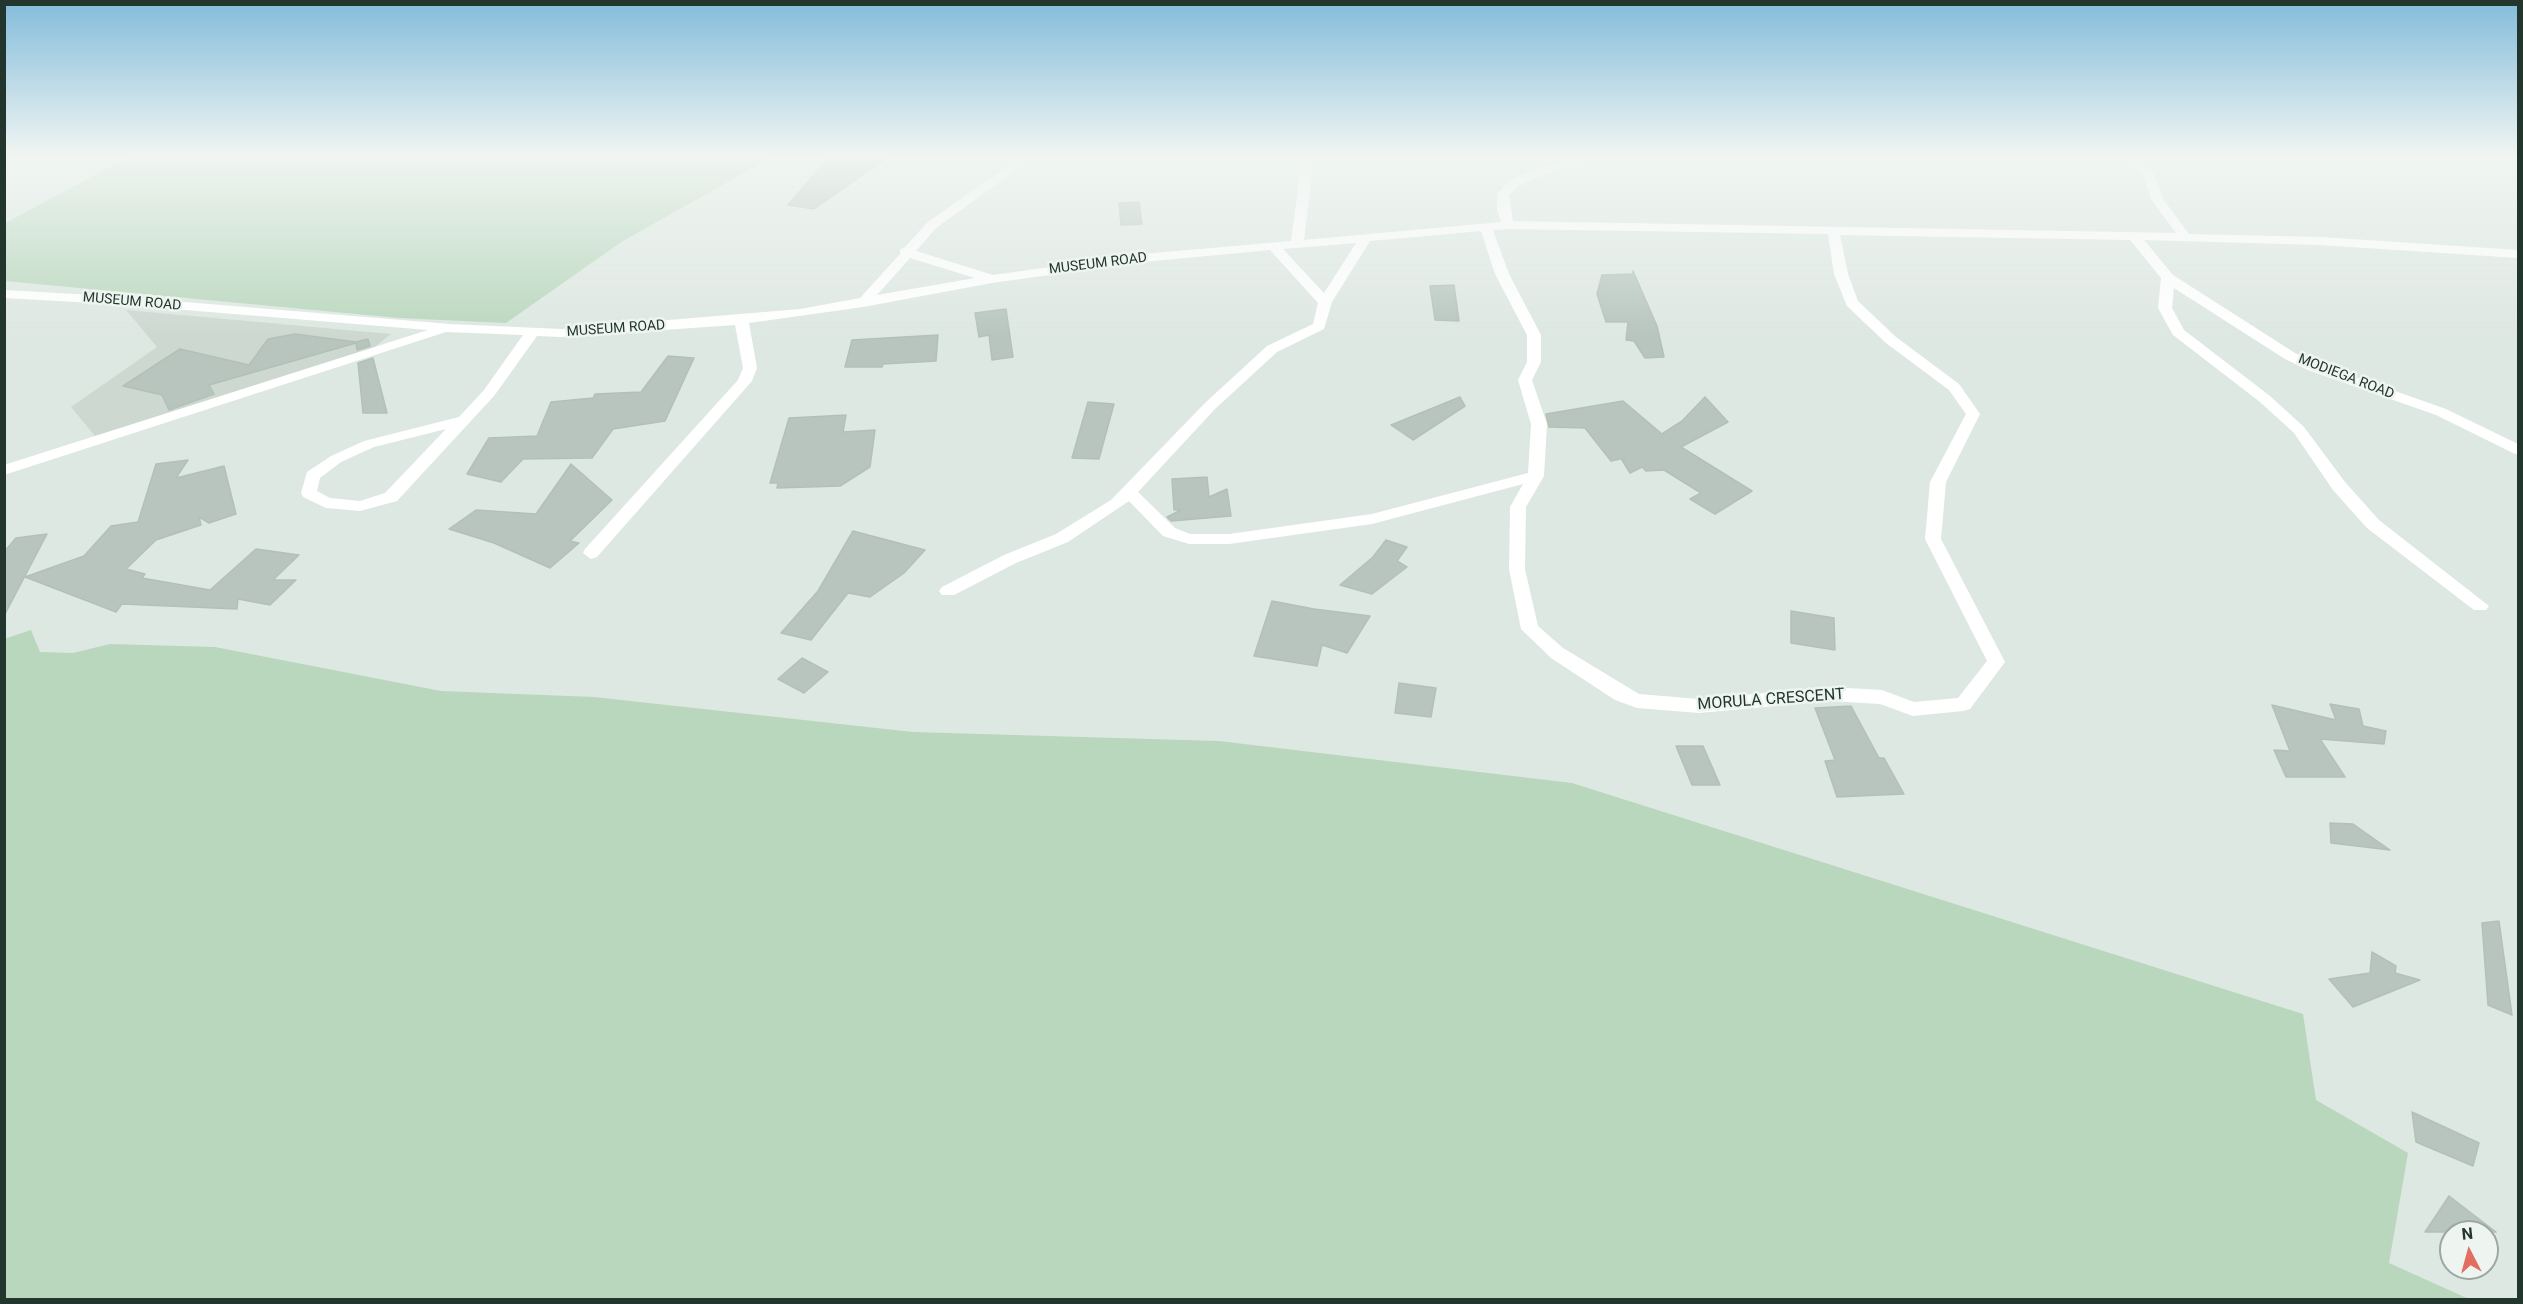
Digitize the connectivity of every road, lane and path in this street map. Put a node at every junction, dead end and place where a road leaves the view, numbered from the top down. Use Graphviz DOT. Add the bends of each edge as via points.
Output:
graph roads {
  1 [pos="945,216"];
  2 [pos="1301,216"];
  3 [pos="1505,216"];
  4 [pos="2169,216"];
  5 [pos="1508,225"];
  6 [pos="1485,226"];
  7 [pos="1833,229"];
  8 [pos="1367,236"];
  9 [pos="2134,236"];
  10 [pos="2185,237"];
  11 [pos="1297,243"];
  12 [pos="1272,245"];
  13 [pos="905,252"];
  14 [pos="2518,254"];
  15 [pos="2168,278"];
  16 [pos="992,279"];
  17 [pos="4,294"];
  18 [pos="1325,302"];
  19 [pos="863,303"];
  20 [pos="741,320"];
  21 [pos="450,328"];
  22 [pos="531,333"];
  23 [pos="464,420"];
  24 [pos="2518,450"];
  25 [pos="4,470"];
  26 [pos="1536,476"];
  27 [pos="1129,492"];
  28 [pos="591,553"];
  29 [pos="948,591"];
  30 [pos="2480,606"];
  1 -- 13 [label="street"];
  2 -- 11 [label="street"];
  3 -- 5 [label="street"];
  4 -- 10 [label="street"];
  5 -- 6 [label="street, MUSEUM ROAD"];
  5 -- 7 [label="street, MUSEUM ROAD"];
  6 -- 8 [label="street, MUSEUM ROAD"];
  6 -- 26 [label="street, MORULA CRESCENT" via="1502,274 1534,335 1534,362 1525,380 1539,424"];
  7 -- 9 [label="street, MUSEUM ROAD"];
  7 -- 26 [label="street, MORULA CRESCENT" via="1852,303 1891,340 1954,387 1973,414 1938,482 1933,538 1996,662 1963,704 1913,709 1882,697 1830,694 1699,706 1637,701 1622,694 1557,653 1526,621 1517,569 1518,507"];
  8 -- 11 [label="street, MUSEUM ROAD"];
  8 -- 18 [label="street"];
  9 -- 10 [label="street, MUSEUM ROAD"];
  9 -- 15 [label="street, MODIEGA ROAD"];
  10 -- 14 [label="street, MUSEUM ROAD"];
  11 -- 12 [label="street, MUSEUM ROAD"];
  12 -- 16 [label="street, MUSEUM ROAD"];
  12 -- 18 [label="street"];
  13 -- 16 [label="street"];
  13 -- 19 [label="street"];
  15 -- 24 [label="street, MODIEGA ROAD" via="2290,356 2441,412"];
  15 -- 30 [label="street" via="2165,308 2178,332 2299,430 2339,486 2373,524"];
  16 -- 19 [label="street, MUSEUM ROAD"];
  17 -- 21 [label="street, MUSEUM ROAD"];
  18 -- 27 [label="street" via="1319,326 1272,349 1210,406"];
  19 -- 20 [label="street, MUSEUM ROAD"];
  20 -- 22 [label="street, MUSEUM ROAD"];
  20 -- 28 [label="street" via="750,368 745,381"];
  21 -- 22 [label="street, MUSEUM ROAD"];
  21 -- 25 [label="street"];
  22 -- 23 [label="street" via="489,393"];
  23 -- 23 [label="street" via="369,444 336,459 313,476 309,493 326,503 360,506 391,497"];
  26 -- 27 [label="street" via="1372,519 1229,539 1189,539 1168,532"];
  27 -- 29 [label="street" via="1117,504 1062,538"];
}
